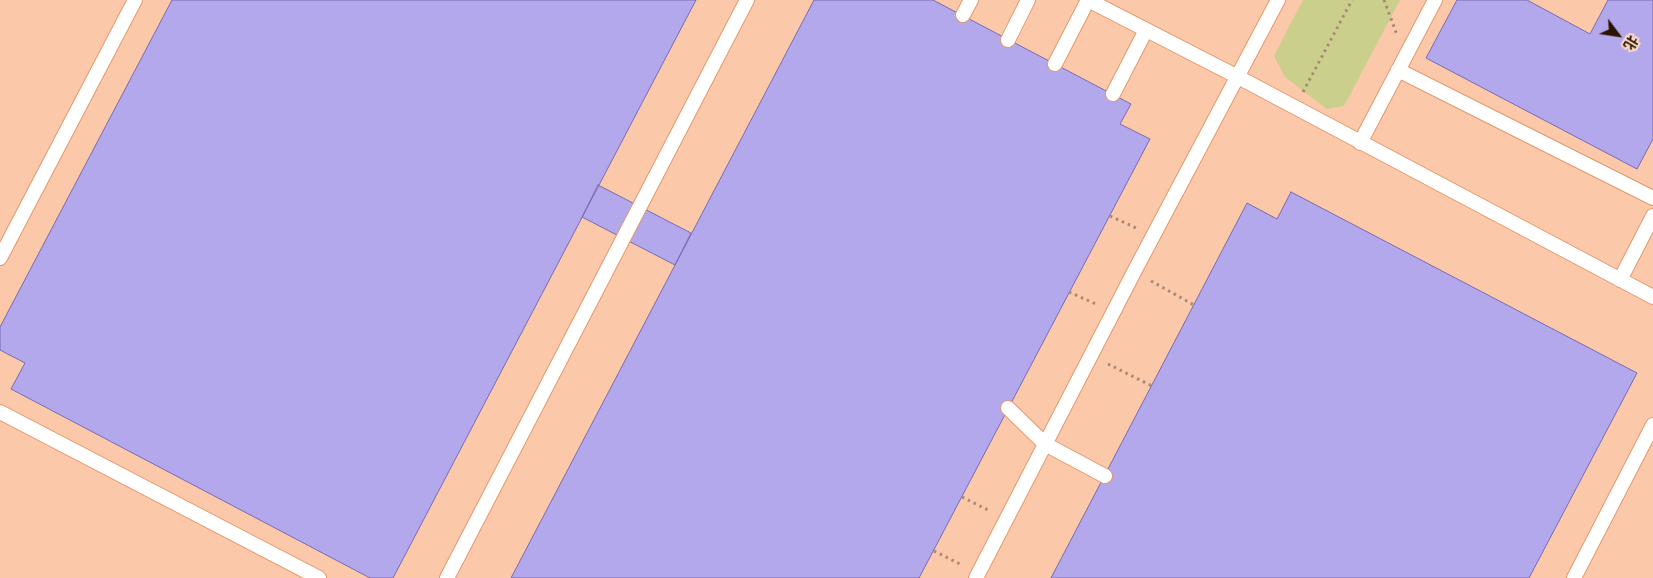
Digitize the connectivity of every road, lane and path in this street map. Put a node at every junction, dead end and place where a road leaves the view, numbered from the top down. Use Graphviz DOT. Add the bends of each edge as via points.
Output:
graph roads {
  1 [pos="135,0"];
  2 [pos="746,0"];
  3 [pos="971,0"];
  4 [pos="1028,0"];
  5 [pos="1088,0"];
  6 [pos="1278,0"];
  7 [pos="1352,0"];
  8 [pos="1384,0"];
  9 [pos="1435,0"];
  10 [pos="962,15"];
  11 [pos="1146,30"];
  12 [pos="1008,40"];
  13 [pos="1406,55"];
  14 [pos="1055,64"];
  15 [pos="1398,70"];
  16 [pos="1238,77"];
  17 [pos="1113,94"];
  18 [pos="1295,108"];
  19 [pos="1360,143"];
  20 [pos="1653,198"];
  21 [pos="1110,216"];
  22 [pos="1653,216"];
  23 [pos="1153,236"];
  24 [pos="0,258"];
  25 [pos="1134,272"];
  26 [pos="1620,280"];
  27 [pos="1070,292"];
  28 [pos="1653,297"];
  29 [pos="1194,305"];
  30 [pos="1114,312"];
  31 [pos="1091,356"];
  32 [pos="1152,386"];
  33 [pos="1008,408"];
  34 [pos="0,412"];
  35 [pos="1653,425"];
  36 [pos="1045,444"];
  37 [pos="1105,476"];
  38 [pos="962,497"];
  39 [pos="1006,519"];
  40 [pos="934,551"];
  41 [pos="977,576"];
  42 [pos="318,578"];
  43 [pos="447,578"];
  44 [pos="1574,578"];
  1 -- 24 [label="lane"];
  2 -- 43 [label="lane"];
  3 -- 10 [label="lane"];
  4 -- 12 [label="lane"];
  5 -- 11 [label="lane"];
  5 -- 14 [label="lane"];
  6 -- 16 [label="lane"];
  7 -- 18 [label="path"];
  8 -- 13 [label="path"];
  9 -- 13 [label="lane"];
  11 -- 16 [label="lane"];
  11 -- 17 [label="lane"];
  13 -- 15 [label="lane"];
  15 -- 19 [label="lane"];
  15 -- 20 [label="lane"];
  16 -- 18 [label="lane"];
  16 -- 23 [label="lane"];
  18 -- 19 [label="lane"];
  19 -- 26 [label="lane"];
  21 -- 23 [label="path"];
  22 -- 26 [label="lane"];
  23 -- 25 [label="lane"];
  25 -- 29 [label="path"];
  25 -- 30 [label="lane"];
  26 -- 28 [label="lane"];
  27 -- 30 [label="path"];
  30 -- 31 [label="lane"];
  31 -- 32 [label="path"];
  31 -- 36 [label="lane"];
  33 -- 36 [label="lane"];
  34 -- 42 [label="lane"];
  35 -- 44 [label="lane"];
  36 -- 37 [label="lane"];
  36 -- 39 [label="lane"];
  38 -- 39 [label="path"];
  39 -- 41 [label="lane"];
  40 -- 41 [label="path"];
}
